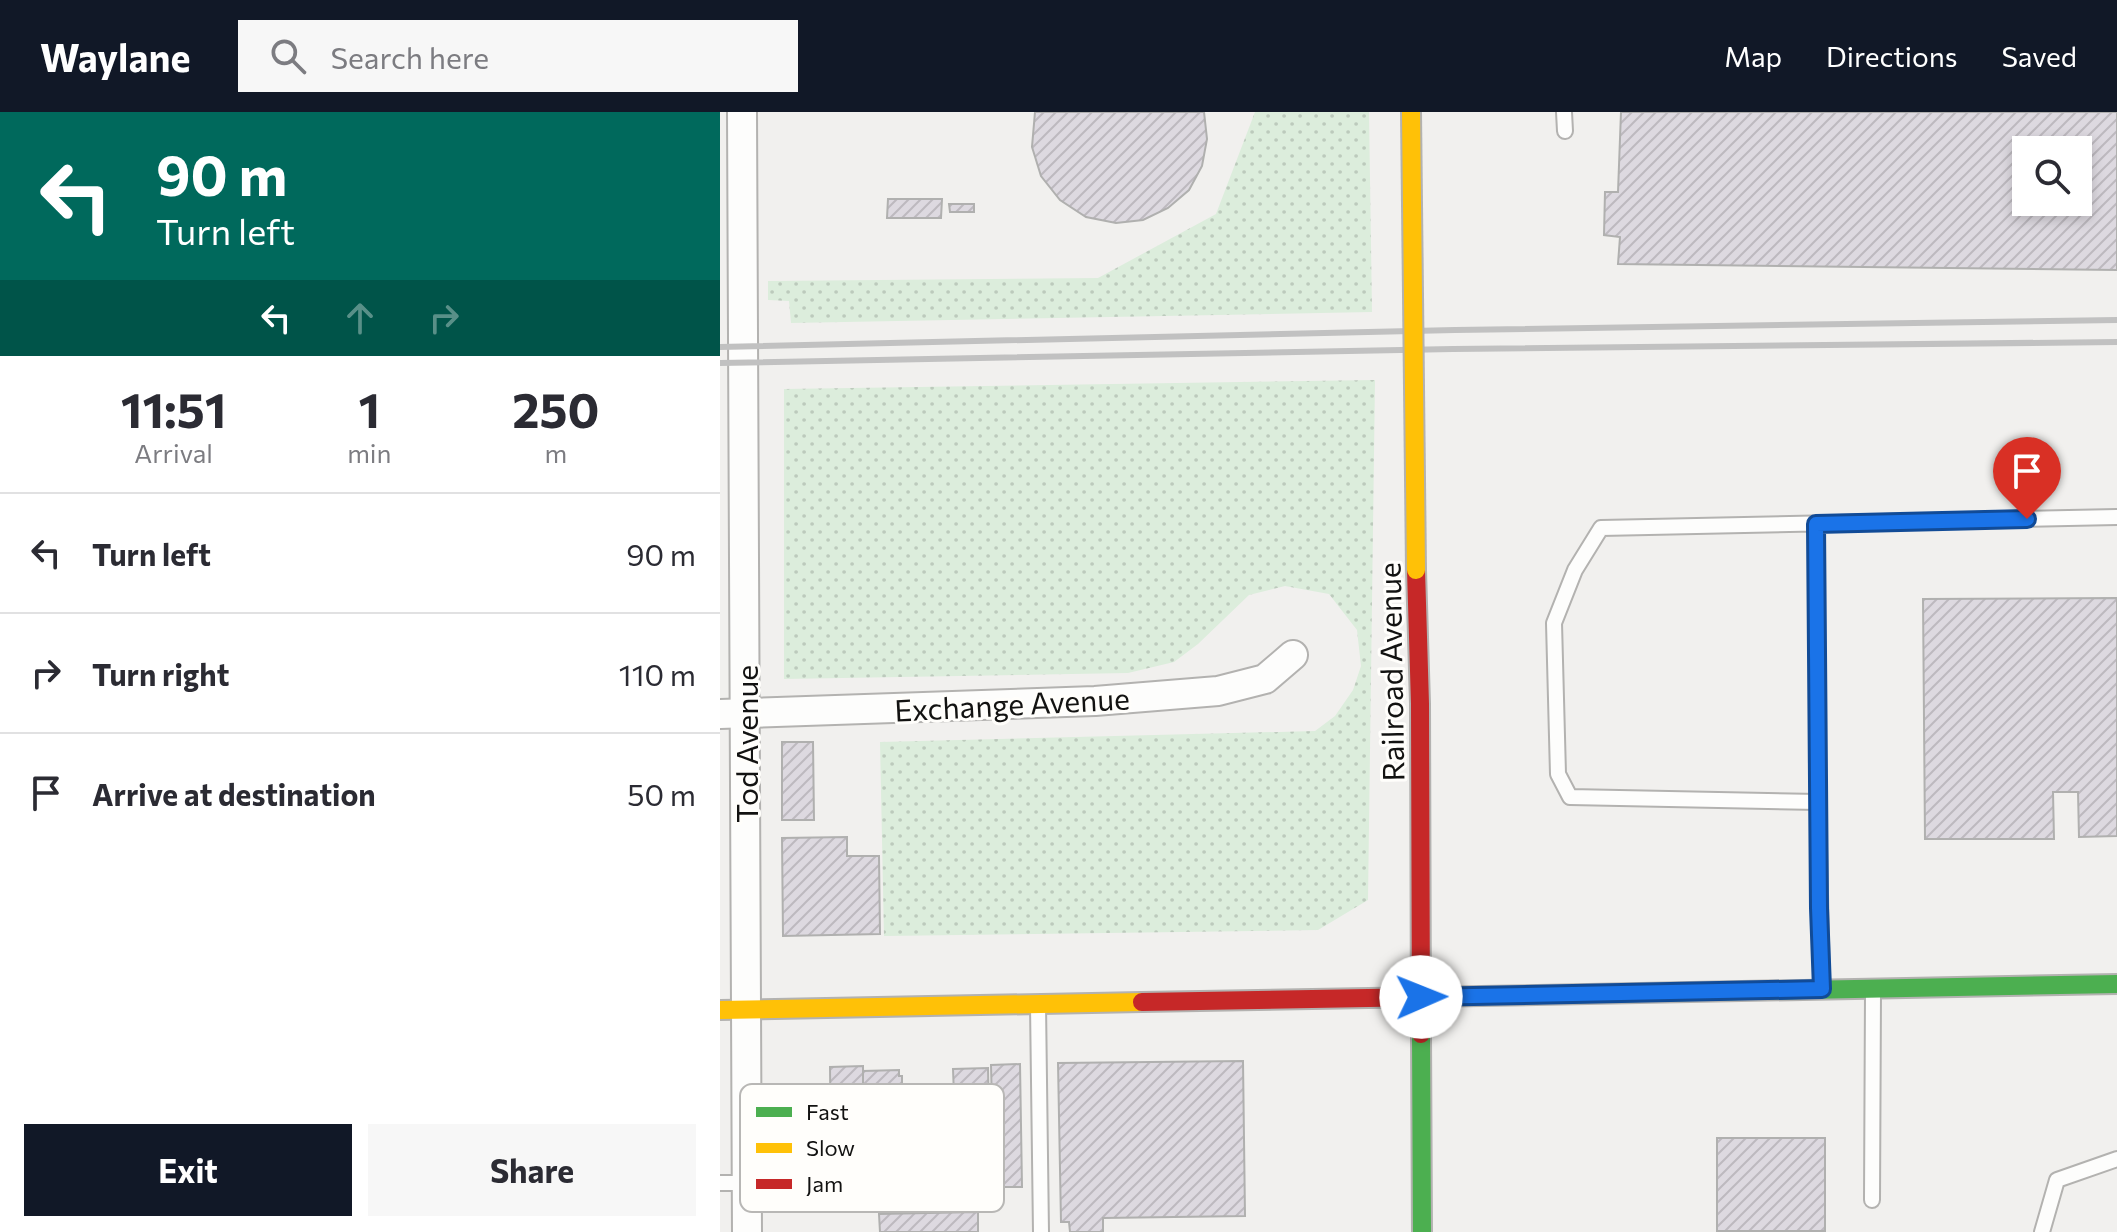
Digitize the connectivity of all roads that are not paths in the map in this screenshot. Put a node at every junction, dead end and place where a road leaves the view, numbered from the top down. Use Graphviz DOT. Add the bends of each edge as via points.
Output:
graph roads {
  1 [pos="742,112"];
  2 [pos="1411,112"];
  3 [pos="1564,112"];
  4 [pos="1565,131"];
  5 [pos="731,194"];
  6 [pos="2117,517"];
  7 [pos="1816,524"];
  8 [pos="1293,655"];
  9 [pos="733,714"];
  10 [pos="1818,802"];
  11 [pos="2117,984"];
  12 [pos="1822,989"];
  13 [pos="1873,989"];
  14 [pos="1421,997"];
  15 [pos="1038,1005"];
  16 [pos="733,1010"];
  17 [pos="2117,1159"];
  18 [pos="733,1183"];
  19 [pos="1872,1200"];
  20 [pos="740,1208"];
  21 [pos="741,1212"];
  22 [pos="747,1232"];
  23 [pos="1041,1232"];
  24 [pos="1422,1232"];
  25 [pos="2042,1232"];
  1 -- 5 [label="street, Tod Avenue"];
  2 -- 14 [label="main road, Railroad Avenue, bridge"];
  3 -- 4 [label="lane"];
  5 -- 9 [label="street, Tod Avenue"];
  6 -- 7 [label="lane"];
  7 -- 10 [label="lane"];
  7 -- 10 [label="lane" via="1601,528 1575,570 1554,623 1558,774 1570,797"];
  8 -- 9 [label="street, Exchange Avenue" via="1265,679 1218,691 1095,701"];
  9 -- 16 [label="street, Tod Avenue"];
  10 -- 12 [label="lane"];
  11 -- 13 [label="main road"];
  12 -- 13 [label="main road"];
  12 -- 14 [label="main road"];
  13 -- 19 [label="lane"];
  14 -- 15 [label="main road"];
  14 -- 24 [label="main road, Railroad Avenue"];
  15 -- 16 [label="main road"];
  15 -- 23 [label="lane"];
  16 -- 18 [label="street, Tod Avenue"];
  17 -- 25 [label="lane" via="2057,1180"];
  18 -- 20 [label="street, Tod Avenue"];
  21 -- 22 [label="street, Tod Avenue"];
}
